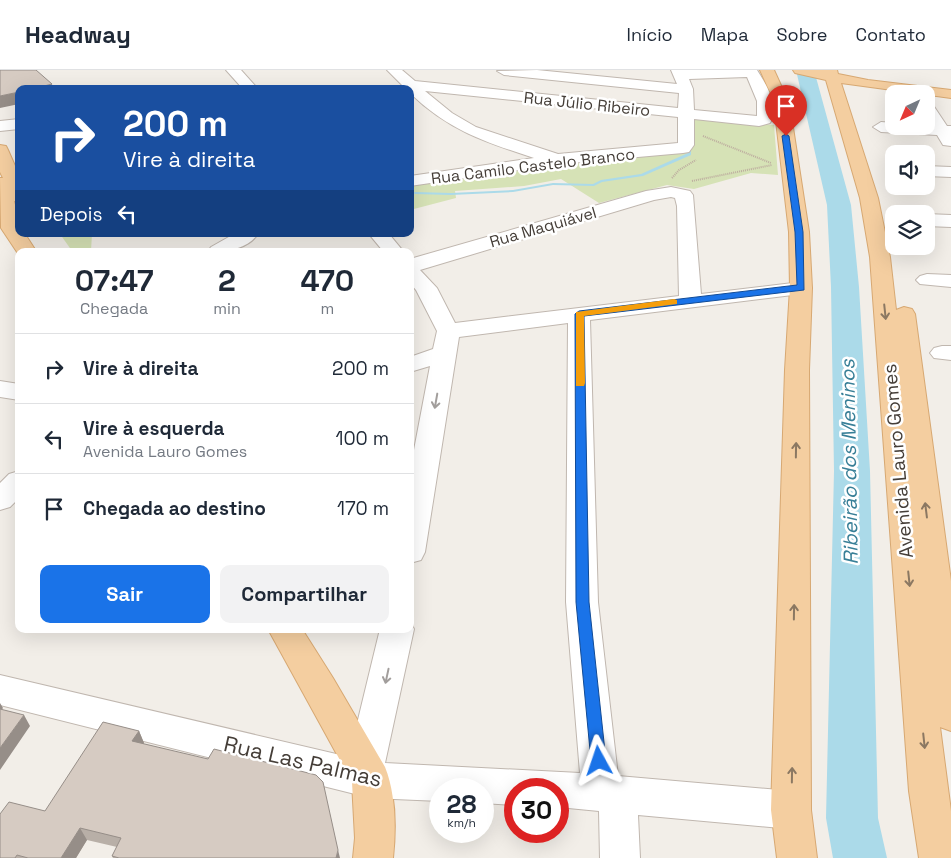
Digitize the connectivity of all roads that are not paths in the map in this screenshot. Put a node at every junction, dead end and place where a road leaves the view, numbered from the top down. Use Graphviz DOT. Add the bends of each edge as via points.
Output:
graph roads {
  1 [pos="233,70"];
  2 [pos="394,70"];
  3 [pos="664,70"];
  4 [pos="800,70"];
  5 [pos="504,71"];
  6 [pos="762,71"];
  7 [pos="438,74"];
  8 [pos="592,75"];
  9 [pos="833,75"];
  10 [pos="247,85"];
  11 [pos="416,86"];
  12 [pos="724,88"];
  13 [pos="684,90"];
  14 [pos="486,93"];
  15 [pos="951,94"];
  16 [pos="705,100"];
  17 [pos="574,102"];
  18 [pos="438,109"];
  19 [pos="419,110"];
  20 [pos="935,116"];
  21 [pos="15,124"];
  22 [pos="0,126"];
  23 [pos="881,127"];
  24 [pos="946,130"];
  25 [pos="951,146"];
  26 [pos="0,150"];
  27 [pos="559,160"];
  28 [pos="935,171"];
  29 [pos="951,172"];
  30 [pos="414,180"];
  31 [pos="0,183"];
  32 [pos="15,187"];
  33 [pos="885,205"];
  34 [pos="5,218"];
  35 [pos="935,220"];
  36 [pos="951,221"];
  37 [pos="15,234"];
  38 [pos="17,237"];
  39 [pos="35,237"];
  40 [pos="243,237"];
  41 [pos="381,237"];
  42 [pos="24,248"];
  43 [pos="42,248"];
  44 [pos="223,248"];
  45 [pos="391,248"];
  46 [pos="896,255"];
  47 [pos="414,265"];
  48 [pos="414,275"];
  49 [pos="927,280"];
  50 [pos="951,280"];
  51 [pos="801,288"];
  52 [pos="690,300"];
  53 [pos="579,314"];
  54 [pos="446,342"];
  55 [pos="414,362"];
  56 [pos="0,389"];
  57 [pos="15,391"];
  58 [pos="15,484"];
  59 [pos="0,500"];
  60 [pos="414,529"];
  61 [pos="286,633"];
  62 [pos="396,633"];
  63 [pos="0,690"];
  64 [pos="951,714"];
  65 [pos="368,775"];
  66 [pos="610,793"];
  67 [pos="791,810"];
  68 [pos="373,858"];
  69 [pos="620,858"];
  70 [pos="797,858"];
  71 [pos="939,858"];
  1 -- 10 [label="street"];
  2 -- 11 [label="street"];
  3 -- 13 [label="street"];
  4 -- 9 [label="main road"];
  5 -- 8 [label="street"];
  5 -- 14 [label="street"];
  6 -- 13 [label="street"];
  6 -- 13 [label="street, Rua Júlio Ribeiro" via="766,114 762,121"];
  6 -- 51 [label="main road" via="777,92 784,121 799,232"];
  7 -- 11 [label="street"];
  8 -- 13 [label="street"];
  8 -- 17 [label="street"];
  9 -- 15 [label="main road" via="895,89"];
  9 -- 33 [label="main road"];
  9 -- 71 [label="main road, Avenida Lauro Gomes, one-way" via="869,198 880,257 928,782"];
  11 -- 14 [label="street, Rua Júlio Ribeiro"];
  11 -- 18 [label="street"];
  12 -- 13 [label="street"];
  13 -- 16 [label="street"];
  13 -- 17 [label="street, Rua Júlio Ribeiro"];
  13 -- 27 [label="street, Rua Camilo Castelo Branco" via="686,146"];
  14 -- 17 [label="street, Rua Júlio Ribeiro"];
  18 -- 19 [label="street"];
  18 -- 27 [label="street" via="462,126"];
  20 -- 24 [label="street"];
  21 -- 22 [label="street"];
  23 -- 24 [label="street"];
  24 -- 25 [label="street"];
  26 -- 32 [label="main road"];
  27 -- 30 [label="street, Rua Camilo Castelo Branco"];
  28 -- 29 [label="street"];
  31 -- 34 [label="main road"];
  34 -- 37 [label="main road"];
  35 -- 36 [label="street"];
  38 -- 42 [label="main road"];
  39 -- 43 [label="main road"];
  40 -- 44 [label="street"];
  41 -- 45 [label="street"];
  64 -- 46 [label="main road, Avenida Lauro Gomes, one-way"];
  47 -- 52 [label="street, Rua Maquiável" via="674,192 684,195 686,206"];
  48 -- 54 [label="street" via="426,288"];
  49 -- 50 [label="street"];
  51 -- 52 [label="street"];
  67 -- 51 [label="main road, one-way"];
  52 -- 53 [label="street"];
  53 -- 54 [label="street"];
  53 -- 66 [label="street" via="582,602"];
  54 -- 55 [label="street"];
  54 -- 60 [label="street, one-way"];
  56 -- 57 [label="street"];
  58 -- 59 [label="street"];
  61 -- 65 [label="main road"];
  62 -- 65 [label="street, one-way"];
  63 -- 65 [label="street, Rua Las Palmas"];
  65 -- 66 [label="street, Rua Las Palmas"];
  65 -- 68 [label="main road" via="375,838"];
  66 -- 67 [label="street, Rua Las Palmas"];
  66 -- 69 [label="street"];
  67 -- 70 [label="main road"];
}
